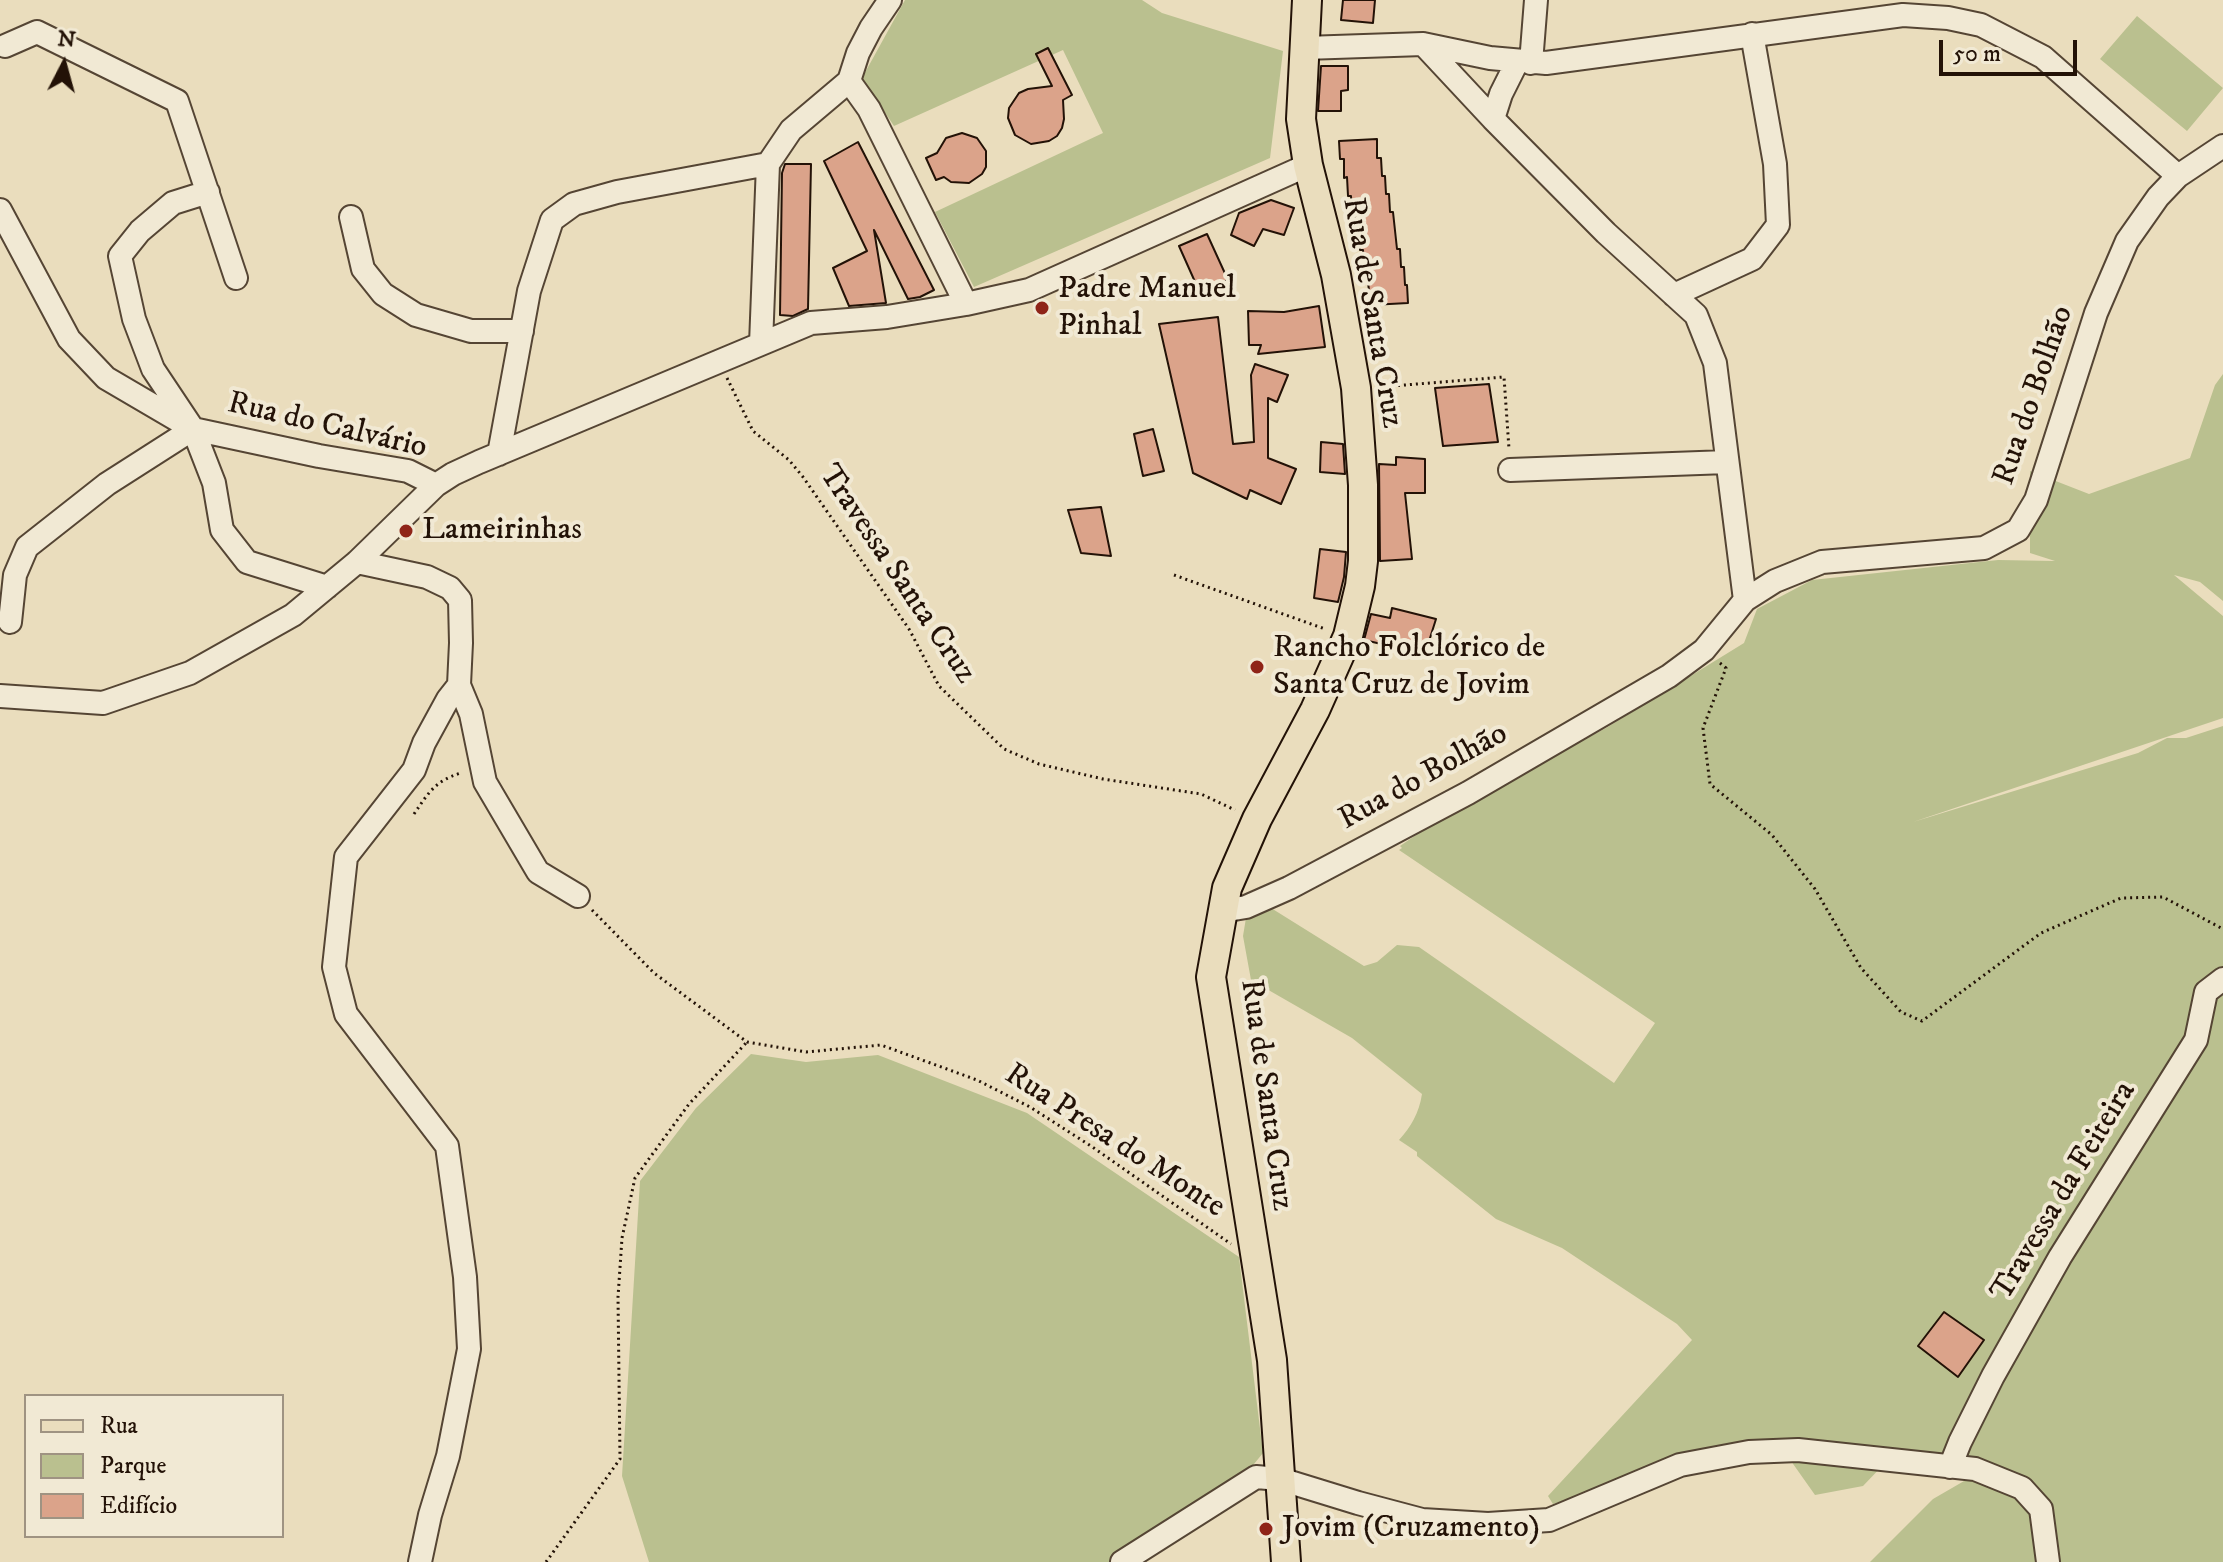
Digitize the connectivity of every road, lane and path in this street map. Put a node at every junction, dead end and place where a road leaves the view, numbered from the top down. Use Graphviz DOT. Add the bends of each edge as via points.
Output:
graph roads {
  1 [pos="890,0"];
  2 [pos="1307,0"];
  3 [pos="1536,0"];
  4 [pos="1752,34"];
  5 [pos="1423,44"];
  6 [pos="5,46"];
  7 [pos="1305,48"];
  8 [pos="1524,63"];
  9 [pos="849,81"];
  10 [pos="1493,119"];
  11 [pos="2223,146"];
  12 [pos="768,164"];
  13 [pos="1308,165"];
  14 [pos="2178,176"];
  15 [pos="208,192"];
  16 [pos="0,210"];
  17 [pos="351,217"];
  18 [pos="236,278"];
  19 [pos="1674,295"];
  20 [pos="966,304"];
  21 [pos="522,331"];
  22 [pos="761,344"];
  23 [pos="719,362"];
  24 [pos="1356,388"];
  25 [pos="193,429"];
  26 [pos="499,454"];
  27 [pos="1727,462"];
  28 [pos="1510,470"];
  29 [pos="436,485"];
  30 [pos="357,562"];
  31 [pos="1174,575"];
  32 [pos="327,587"];
  33 [pos="1745,600"];
  34 [pos="10,622"];
  35 [pos="1348,636"];
  36 [pos="1704,650"];
  37 [pos="459,685"];
  38 [pos="0,696"];
  39 [pos="480,754"];
  40 [pos="414,814"];
  41 [pos="1257,819"];
  42 [pos="578,896"];
  43 [pos="1222,907"];
  44 [pos="2223,929"];
  45 [pos="2223,979"];
  46 [pos="747,1042"];
  47 [pos="1253,1252"];
  48 [pos="1950,1467"];
  49 [pos="1280,1479"];
  50 [pos="420,1562"];
  51 [pos="546,1562"];
  52 [pos="1122,1562"];
  53 [pos="1286,1562"];
  54 [pos="2048,1562"];
  1 -- 9 [label="street" via="858,53"];
  2 -- 7 [label="main road, Rua de Santa Cruz"];
  3 -- 8 [label="street"];
  4 -- 8 [label="street"];
  4 -- 14 [label="street" via="1903,15 1981,25 2043,57"];
  4 -- 19 [label="street" via="1775,164 1778,225 1752,259"];
  5 -- 7 [label="street"];
  5 -- 8 [label="street"];
  5 -- 10 [label="street"];
  6 -- 15 [label="street" via="37,32 177,101"];
  7 -- 13 [label="main road, Rua de Santa Cruz" via="1301,119"];
  8 -- 10 [label="street" via="1501,94"];
  9 -- 12 [label="street" via="791,130"];
  9 -- 20 [label="street" via="869,109"];
  10 -- 19 [label="street"];
  11 -- 14 [label="street, Rua do Bolhão"];
  12 -- 21 [label="street" via="574,204 552,220"];
  12 -- 22 [label="street"];
  13 -- 20 [label="street" via="1029,290"];
  13 -- 24 [label="main road, Rua de Santa Cruz" via="1336,275"];
  14 -- 33 [label="street, Rua do Bolhão" via="2127,241 2096,313 2036,500 2018,530 1984,548 1822,562"];
  15 -- 18 [label="street"];
  15 -- 25 [label="street" via="173,203 120,256 134,319 153,369"];
  16 -- 25 [label="street" via="69,339 106,378"];
  17 -- 21 [label="street" via="363,269 383,294 416,315 471,331"];
  19 -- 27 [label="street" via="1696,315 1715,363"];
  20 -- 22 [label="street" via="811,323"];
  21 -- 26 [label="street"];
  22 -- 23 [label="street"];
  23 -- 26 [label="street"];
  23 -- 41 [label="path, Travessa Santa Cruz" via="753,431 803,477 909,629 939,686 1004,749 1039,764 1103,779 1201,794"];
  24 -- 28 [label="path" via="1504,377"];
  24 -- 35 [label="main road, Rua de Santa Cruz" via="1363,561"];
  25 -- 29 [label="street, Rua do Calvário" via="408,471"];
  25 -- 32 [label="street, Rua do Calvário" via="214,483 222,530 247,562"];
  25 -- 34 [label="street" via="107,484 27,547 15,575"];
  26 -- 29 [label="street"];
  27 -- 28 [label="street"];
  27 -- 33 [label="street"];
  29 -- 30 [label="street"];
  30 -- 32 [label="street"];
  30 -- 37 [label="street" via="427,577 450,588 460,600"];
  31 -- 35 [label="path"];
  32 -- 38 [label="street" via="293,615 190,673 103,703"];
  33 -- 36 [label="street, Rua do Bolhão"];
  35 -- 41 [label="main road, Rua de Santa Cruz"];
  36 -- 43 [label="street, Rua do Bolhão" via="1669,676 1468,793 1289,888 1246,907"];
  36 -- 44 [label="path" via="1726,668 1703,728 1710,784 1772,835 1815,889 1861,968 1901,1012 1922,1021 2041,933 2121,898 2163,897"];
  37 -- 39 [label="street"];
  37 -- 50 [label="street" via="414,770 346,857 334,967 346,1014 447,1146 469,1349"];
  39 -- 40 [label="path" via="464,773 441,780"];
  39 -- 42 [label="street" via="485,782 538,872"];
  41 -- 43 [label="main road, Rua de Santa Cruz"];
  42 -- 46 [label="path, Rua Presa do Monte" via="654,973"];
  43 -- 47 [label="main road, Rua de Santa Cruz" via="1211,977"];
  45 -- 48 [label="street, Travessa da Feiteira" via="2206,992 2196,1040 2060,1257 1993,1376"];
  46 -- 47 [label="path, Rua Presa do Monte" via="806,1052 881,1045 977,1080 1091,1146 1227,1242"];
  46 -- 51 [label="path" via="689,1104 635,1178 622,1238 618,1297 620,1459"];
  47 -- 49 [label="main road, Rua de Santa Cruz" via="1272,1360"];
  48 -- 49 [label="street" via="1798,1450 1749,1452 1680,1465 1549,1520 1488,1524 1422,1520"];
  48 -- 54 [label="street" via="1975,1469 2022,1488 2041,1509"];
  49 -- 52 [label="street" via="1256,1477"];
  49 -- 53 [label="main road, Rua de Santa Cruz"];
}
